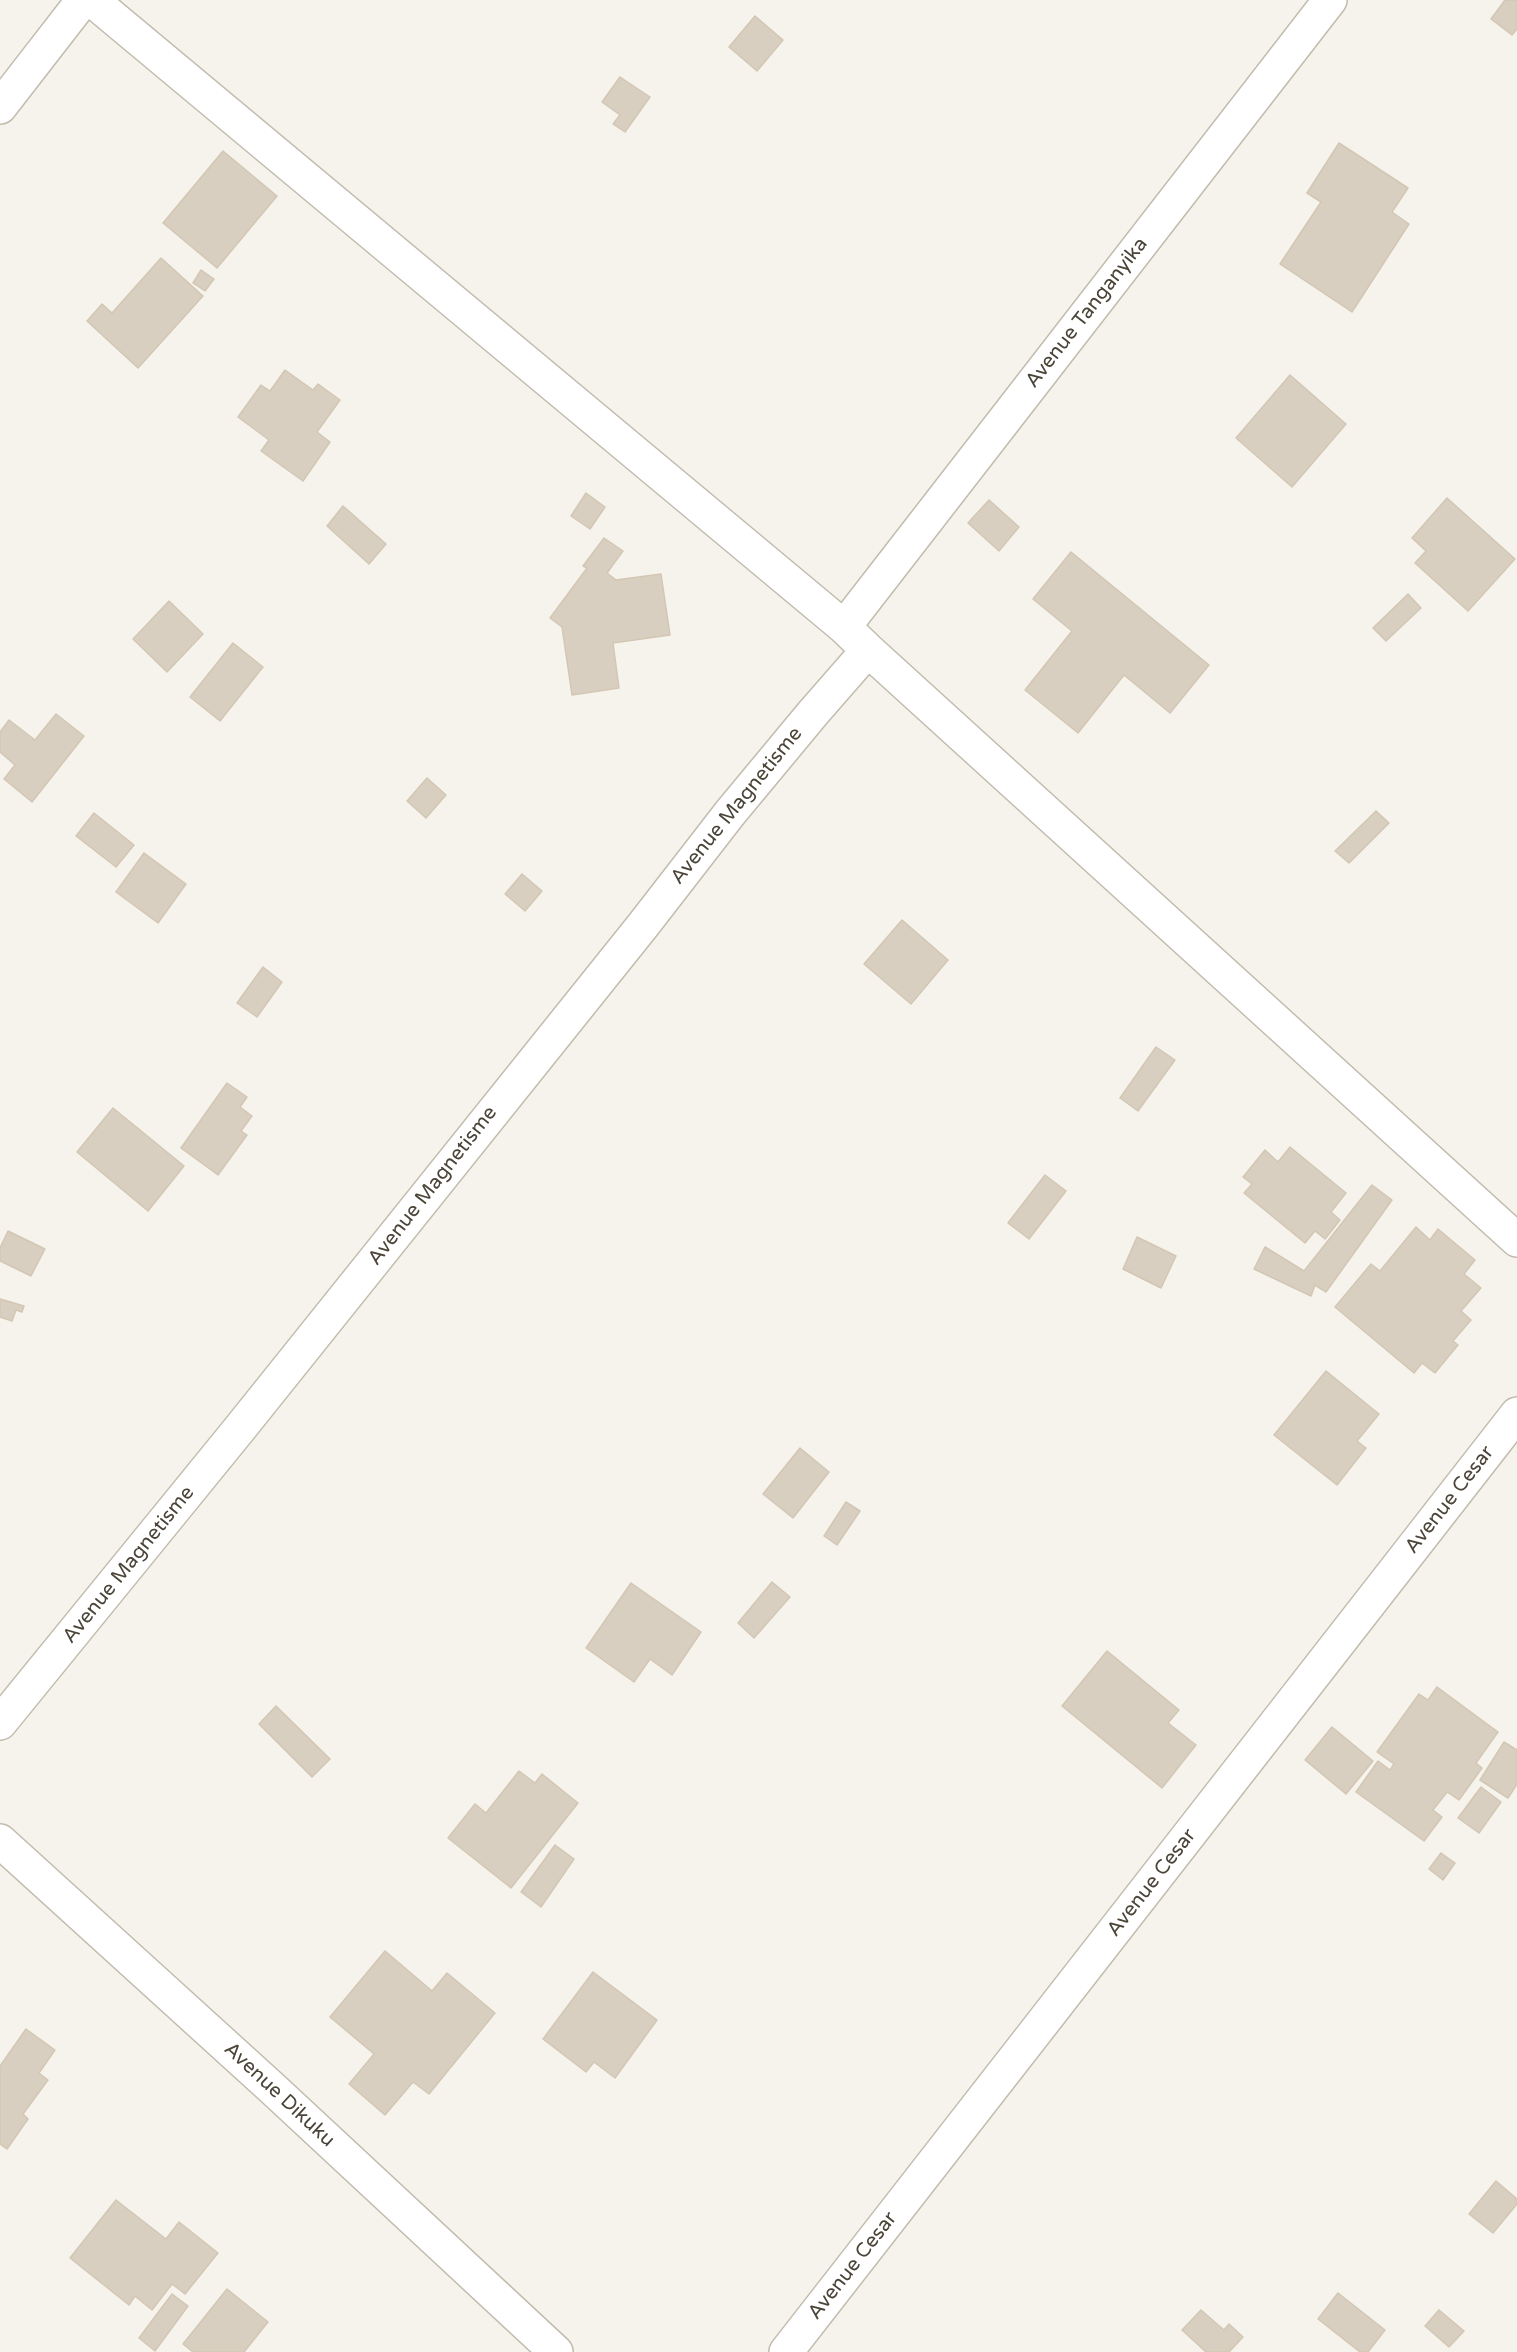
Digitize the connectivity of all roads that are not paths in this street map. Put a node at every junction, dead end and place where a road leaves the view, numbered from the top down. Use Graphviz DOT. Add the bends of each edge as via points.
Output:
graph roads {
  1 [pos="83,0"];
  2 [pos="92,0"];
  3 [pos="1330,0"];
  4 [pos="0,107"];
  5 [pos="844,627"];
  6 [pos="868,650"];
  7 [pos="1517,1240"];
  8 [pos="1517,1414"];
  9 [pos="0,1722"];
  10 [pos="0,1841"];
  11 [pos="556,2352"];
  12 [pos="786,2352"];
  1 -- 4 [label="street"];
  2 -- 5 [label="street"];
  3 -- 5 [label="street, Avenue Tanganyika"];
  5 -- 6 [label="street"];
  6 -- 7 [label="street"];
  6 -- 9 [label="street, Avenue Magnetisme" via="730,813 248,1418"];
  8 -- 12 [label="street, Avenue Cesar"];
  10 -- 11 [label="street, Avenue Dikuku"];
}
